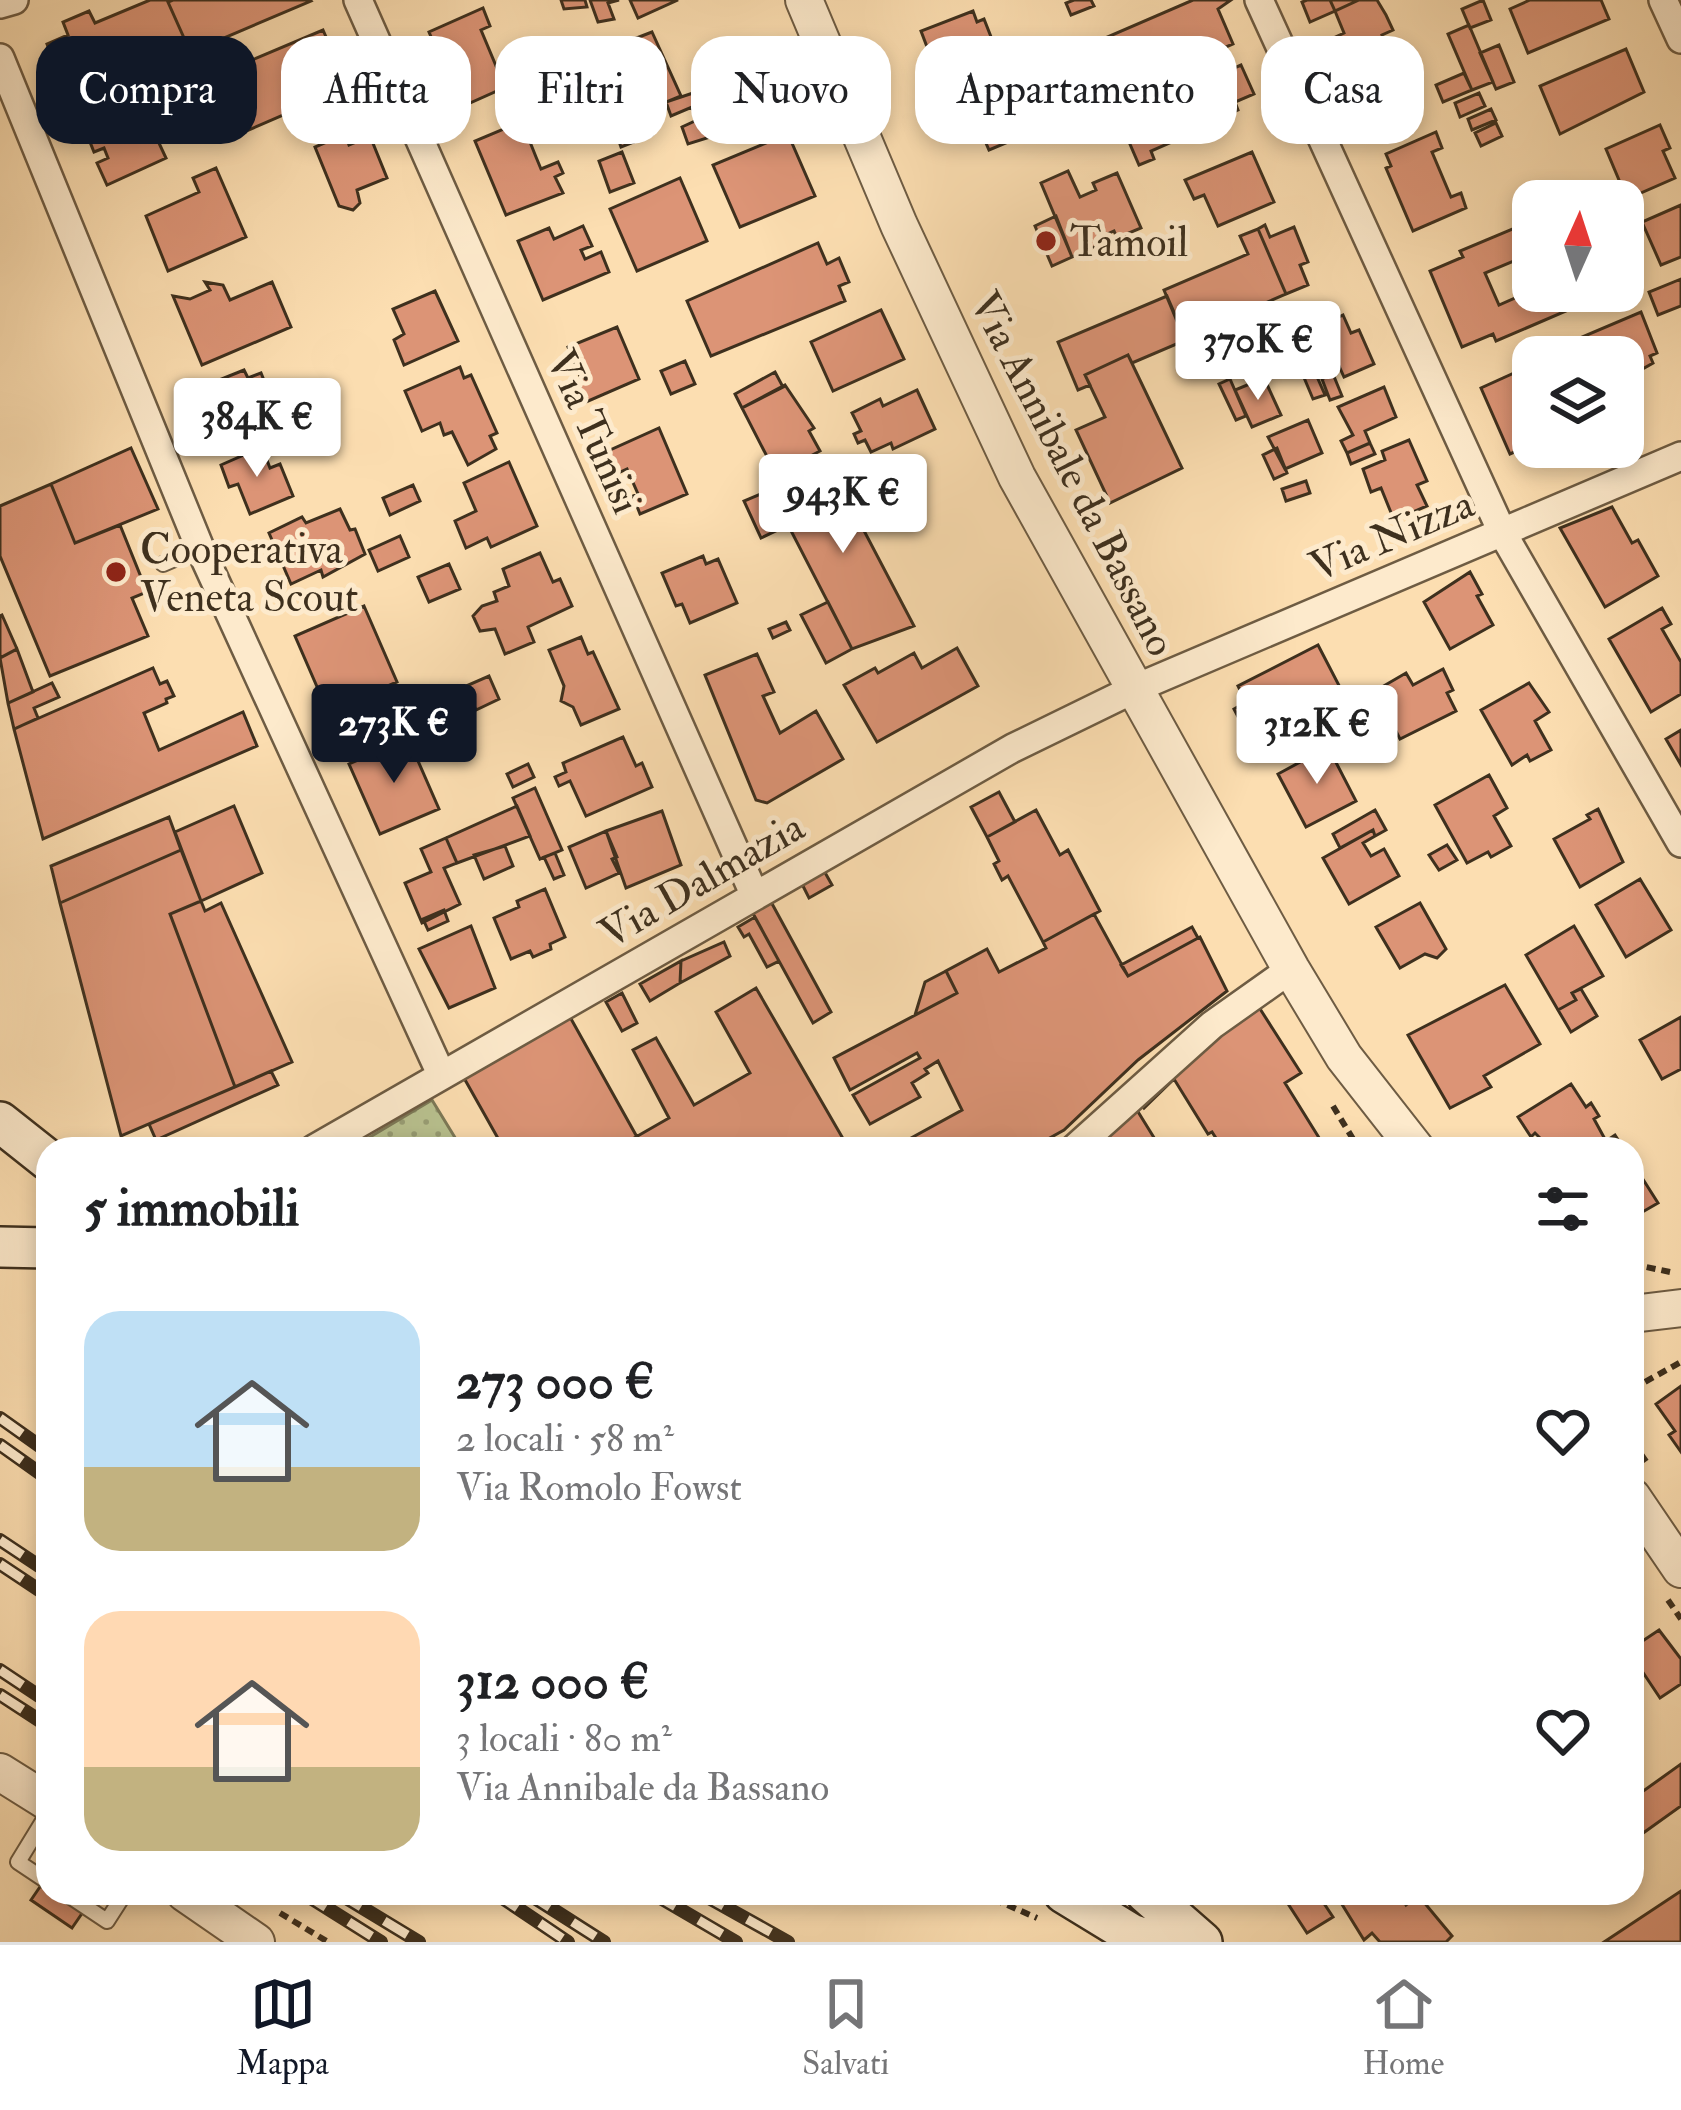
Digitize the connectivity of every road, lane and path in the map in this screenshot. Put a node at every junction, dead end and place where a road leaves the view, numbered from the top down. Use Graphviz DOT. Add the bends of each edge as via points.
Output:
graph roads {
  1 [pos="14,0"];
  2 [pos="358,0"];
  3 [pos="804,0"];
  4 [pos="1259,0"];
  5 [pos="1663,0"];
  6 [pos="0,4"];
  7 [pos="1681,39"];
  8 [pos="0,58"];
  9 [pos="1681,456"];
  10 [pos="1502,532"];
  11 [pos="200,548"];
  12 [pos="163,564"];
  13 [pos="1134,689"];
  14 [pos="1681,843"];
  15 [pos="754,896"];
  16 [pos="1291,969"];
  17 [pos="441,1074"];
  18 [pos="0,1122"];
  19 [pos="334,1137"];
  20 [pos="1087,1137"];
  21 [pos="1403,1137"];
  22 [pos="36,1150"];
  23 [pos="0,1247"];
  24 [pos="36,1248"];
  25 [pos="1644,1271"];
  26 [pos="1679,1291"];
  27 [pos="1644,1308"];
  28 [pos="1681,1362"];
  29 [pos="1644,1382"];
  30 [pos="1644,1515"];
  31 [pos="1681,1569"];
  32 [pos="0,1772"];
  33 [pos="36,1794"];
  34 [pos="36,1833"];
  35 [pos="36,1874"];
  36 [pos="83,1905"];
  37 [pos="117,1905"];
  38 [pos="202,1905"];
  39 [pos="267,1905"];
  40 [pos="1160,1905"];
  41 [pos="1057,1908"];
  42 [pos="256,1942"];
  43 [pos="328,1942"];
  44 [pos="1154,1942"];
  45 [pos="1202,1942"];
  1 -- 6 [label="street"];
  2 -- 15 [label="street, Via Tunisi"];
  3 -- 13 [label="street, Via Annibale da Bassano" via="1017,477"];
  4 -- 10 [label="street"];
  5 -- 7 [label="street"];
  8 -- 11 [label="street"];
  9 -- 10 [label="street, Via Nizza"];
  10 -- 13 [label="street, Via Nizza"];
  10 -- 14 [label="street"];
  11 -- 12 [label="lane"];
  11 -- 17 [label="street"];
  13 -- 15 [label="street, Via Dalmazia" via="1013,748"];
  13 -- 16 [label="street, Via Annibale da Bassano"];
  15 -- 17 [label="street, Via Dalmazia"];
  16 -- 20 [label="street" via="1212,1025"];
  16 -- 21 [label="street, Via Annibale da Bassano"];
  17 -- 19 [label="street, Via Dalmazia"];
  18 -- 22 [label="main road"];
  23 -- 24 [label="main road"];
  25 -- 26 [label="path"];
  26 -- 27 [label="street"];
  28 -- 29 [label="path"];
  30 -- 31 [label="street"];
  32 -- 33 [label="street"];
  34 -- 35 [label="lane" via="18,1862"];
  36 -- 37 [label="lane" via="107,1921"];
  38 -- 42 [label="street"];
  39 -- 43 [label="path"];
  40 -- 45 [label="main road"];
  41 -- 44 [label="main road"];
}
